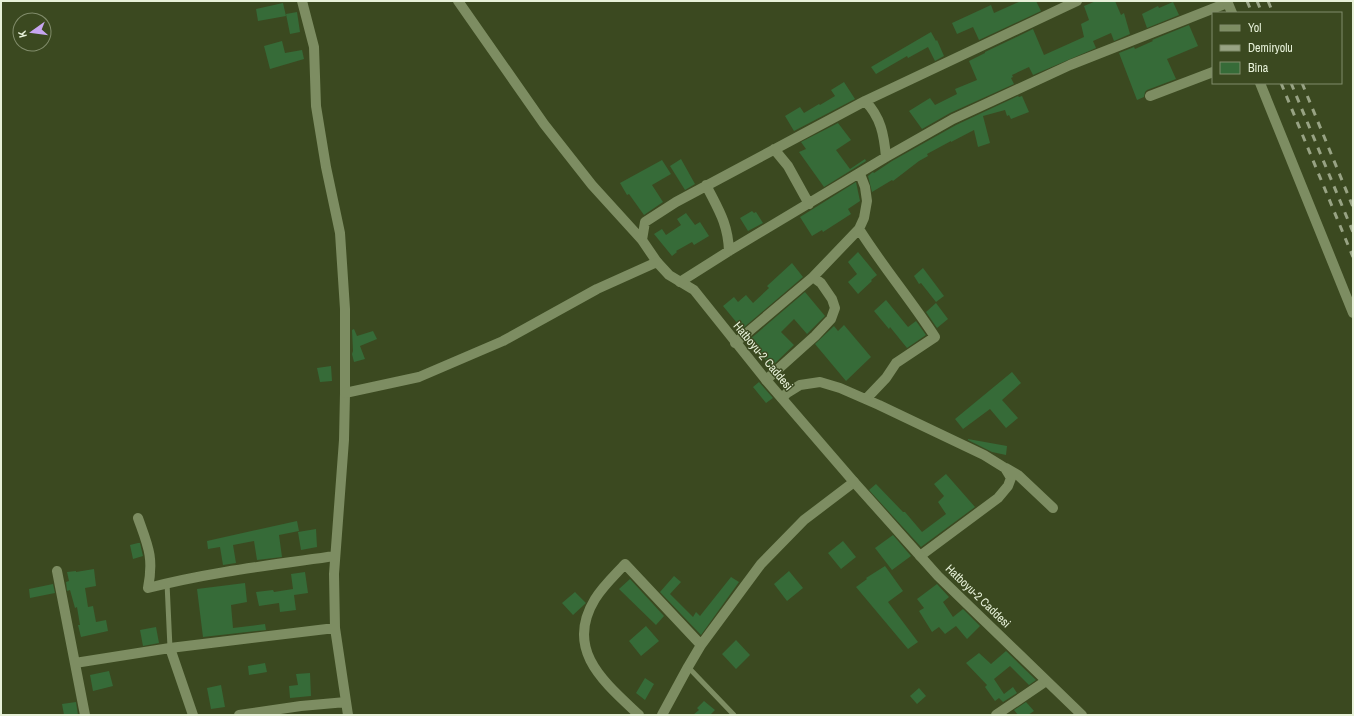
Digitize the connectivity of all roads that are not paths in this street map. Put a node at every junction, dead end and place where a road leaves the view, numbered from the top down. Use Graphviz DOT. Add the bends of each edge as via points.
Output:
graph roads {
  1 [pos="302,1"];
  2 [pos="458,1"];
  3 [pos="1077,1"];
  4 [pos="1227,2"];
  5 [pos="1232,12"];
  6 [pos="1212,72"];
  7 [pos="1260,84"];
  8 [pos="1150,96"];
  9 [pos="866,101"];
  10 [pos="774,149"];
  11 [pos="886,157"];
  12 [pos="860,174"];
  13 [pos="706,185"];
  14 [pos="809,204"];
  15 [pos="860,229"];
  16 [pos="642,240"];
  17 [pos="730,251"];
  18 [pos="657,262"];
  19 [pos="813,277"];
  20 [pos="680,282"];
  21 [pos="1353,312"];
  22 [pos="735,343"];
  23 [pos="766,380"];
  24 [pos="345,393"];
  25 [pos="782,398"];
  26 [pos="866,399"];
  27 [pos="1006,468"];
  28 [pos="854,482"];
  29 [pos="1053,508"];
  30 [pos="138,518"];
  31 [pos="335,556"];
  32 [pos="920,556"];
  33 [pos="57,571"];
  34 [pos="167,583"];
  35 [pos="335,628"];
  36 [pos="701,645"];
  37 [pos="170,648"];
  38 [pos="75,663"];
  39 [pos="688,667"];
  40 [pos="1046,681"];
  41 [pos="346,702"];
  42 [pos="85,715"];
  43 [pos="193,715"];
  44 [pos="239,715"];
  45 [pos="348,715"];
  46 [pos="640,715"];
  47 [pos="662,715"];
  48 [pos="734,715"];
  49 [pos="996,715"];
  50 [pos="1082,715"];
  1 -- 24 [label="street" via="314,47 316,106 340,233 345,309"];
  2 -- 16 [label="street" via="544,124 592,185"];
  3 -- 9 [label="street"];
  4 -- 5 [label="street"];
  4 -- 11 [label="street" via="1019,88 953,119"];
  6 -- 8 [label="street"];
  7 -- 21 [label="street"];
  9 -- 10 [label="street"];
  9 -- 11 [label="street" via="880,121"];
  10 -- 13 [label="street"];
  10 -- 14 [label="street" via="788,166"];
  11 -- 12 [label="street"];
  12 -- 14 [label="street"];
  12 -- 15 [label="street" via="866,187 866,200"];
  13 -- 16 [label="street" via="645,222"];
  13 -- 17 [label="street" via="725,222"];
  14 -- 17 [label="street"];
  15 -- 19 [label="street"];
  15 -- 26 [label="street" via="874,254 935,338 896,363"];
  16 -- 18 [label="street"];
  17 -- 20 [label="street"];
  18 -- 20 [label="street, Hatboyu-2 Caddesi"];
  18 -- 24 [label="street" via="597,289 503,342 419,377"];
  19 -- 22 [label="street"];
  19 -- 23 [label="street" via="821,282 832,299 835,308 832,319"];
  20 -- 22 [label="street, Hatboyu-2 Caddesi" via="694,290"];
  22 -- 23 [label="street, Hatboyu-2 Caddesi"];
  23 -- 25 [label="street, Hatboyu-2 Caddesi"];
  24 -- 31 [label="street"];
  25 -- 26 [label="street" via="800,385 820,382"];
  25 -- 28 [label="street, Hatboyu-2 Caddesi"];
  26 -- 27 [label="street"];
  27 -- 29 [label="street" via="1018,475"];
  27 -- 32 [label="street" via="1011,478 998,498"];
  28 -- 32 [label="street, Hatboyu-2 Caddesi"];
  28 -- 36 [label="street" via="804,520 774,549"];
  30 -- 34 [label="street" via="151,559 148,588"];
  31 -- 34 [label="street"];
  31 -- 35 [label="street"];
  32 -- 40 [label="street, Hatboyu-2 Caddesi"];
  33 -- 38 [label="street"];
  34 -- 37 [label="lane"];
  35 -- 37 [label="street"];
  35 -- 41 [label="street"];
  36 -- 39 [label="street"];
  36 -- 46 [label="street" via="625,564 605,586 586,617 582,632 586,651 606,683"];
  37 -- 38 [label="street"];
  37 -- 43 [label="street"];
  38 -- 42 [label="street"];
  39 -- 47 [label="street"];
  39 -- 48 [label="lane"];
  40 -- 49 [label="street"];
  40 -- 50 [label="street, Hatboyu-2 Caddesi"];
  41 -- 44 [label="street"];
  41 -- 45 [label="street"];
}
